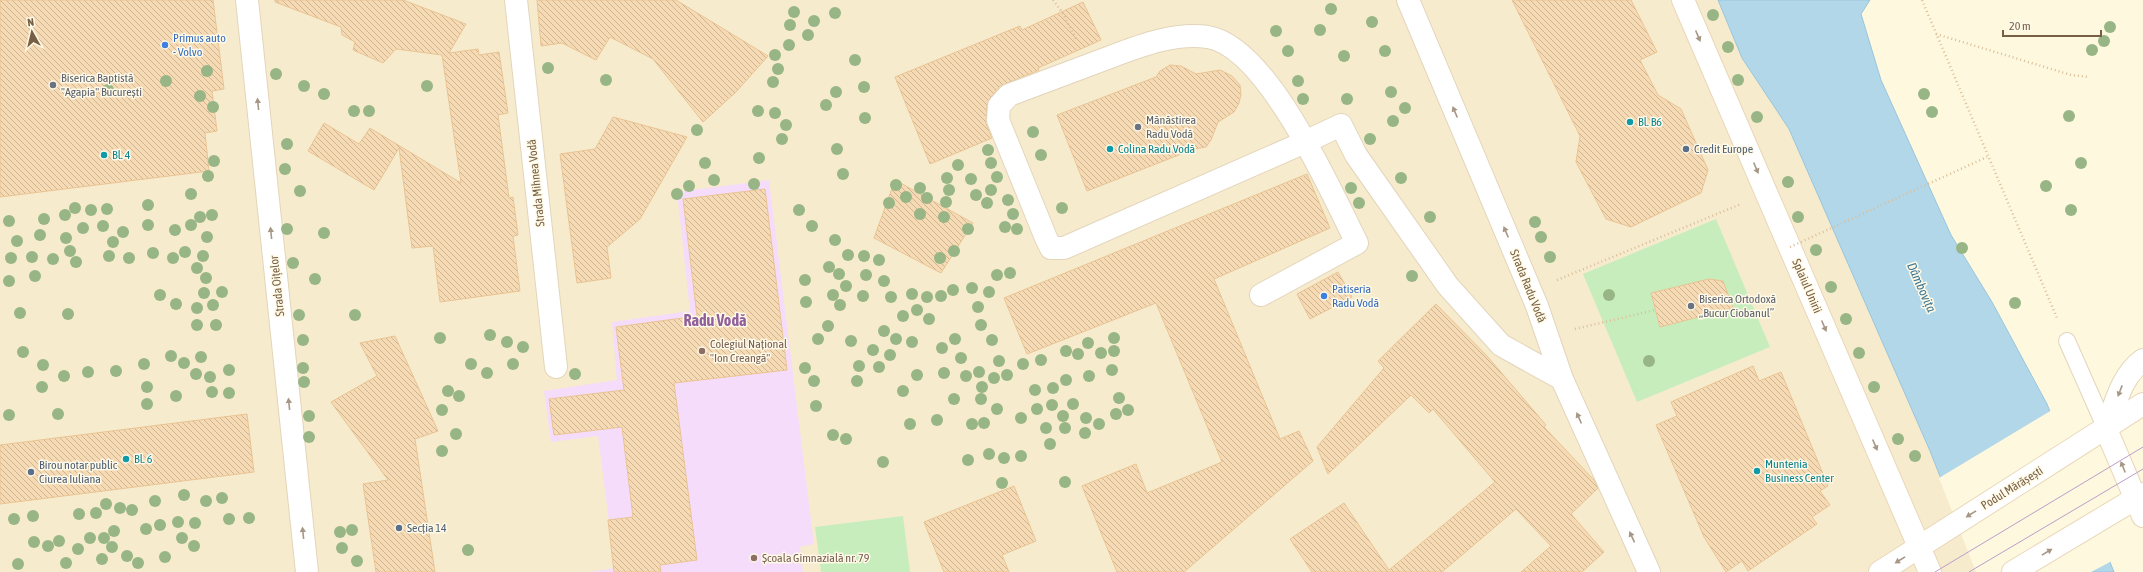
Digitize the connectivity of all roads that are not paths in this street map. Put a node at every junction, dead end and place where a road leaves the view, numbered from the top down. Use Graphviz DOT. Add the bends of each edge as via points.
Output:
graph roads {
  1 [pos="247,0"];
  2 [pos="516,0"];
  3 [pos="1408,0"];
  4 [pos="1683,0"];
  5 [pos="1305,142"];
  6 [pos="1261,295"];
  7 [pos="2067,341"];
  8 [pos="2143,360"];
  9 [pos="556,367"];
  10 [pos="1562,379"];
  11 [pos="2143,404"];
  12 [pos="2106,429"];
  13 [pos="2141,502"];
  14 [pos="1919,548"];
  15 [pos="307,572"];
  16 [pos="1649,572"];
  17 [pos="1880,572"];
  18 [pos="1930,572"];
  19 [pos="2013,572"];
  15 -- 1 [label="street, Strada Oițelor, one-way"];
  2 -- 9 [label="street, Strada Mihnea Vodă"];
  10 -- 3 [label="street, Strada Radu Vodă, one-way" via="1531,291"];
  4 -- 14 [label="street, Splaiul Unirii, one-way"];
  5 -- 5 [label="street" via="1064,248 1051,248 998,120 999,106 1009,95 1150,43 1182,37 1209,37 1231,47 1249,60"];
  5 -- 6 [label="street" via="1357,243"];
  5 -- 10 [label="street" via="1341,125 1356,155 1454,292 1501,345"];
  7 -- 12 [label="lane"];
  8 -- 12 [label="street, one-way" via="2128,375 2121,387"];
  16 -- 10 [label="street, Strada Radu Vodă, one-way"];
  11 -- 12 [label="street, Podul Mărășești"];
  13 -- 12 [label="street, one-way"];
  12 -- 14 [label="street, Podul Mărășești, one-way"];
  19 -- 13 [label="street, one-way" via="2101,519"];
  14 -- 17 [label="street, Podul Mărășești, one-way"];
  14 -- 18 [label="street, Splaiul Unirii"];
}
